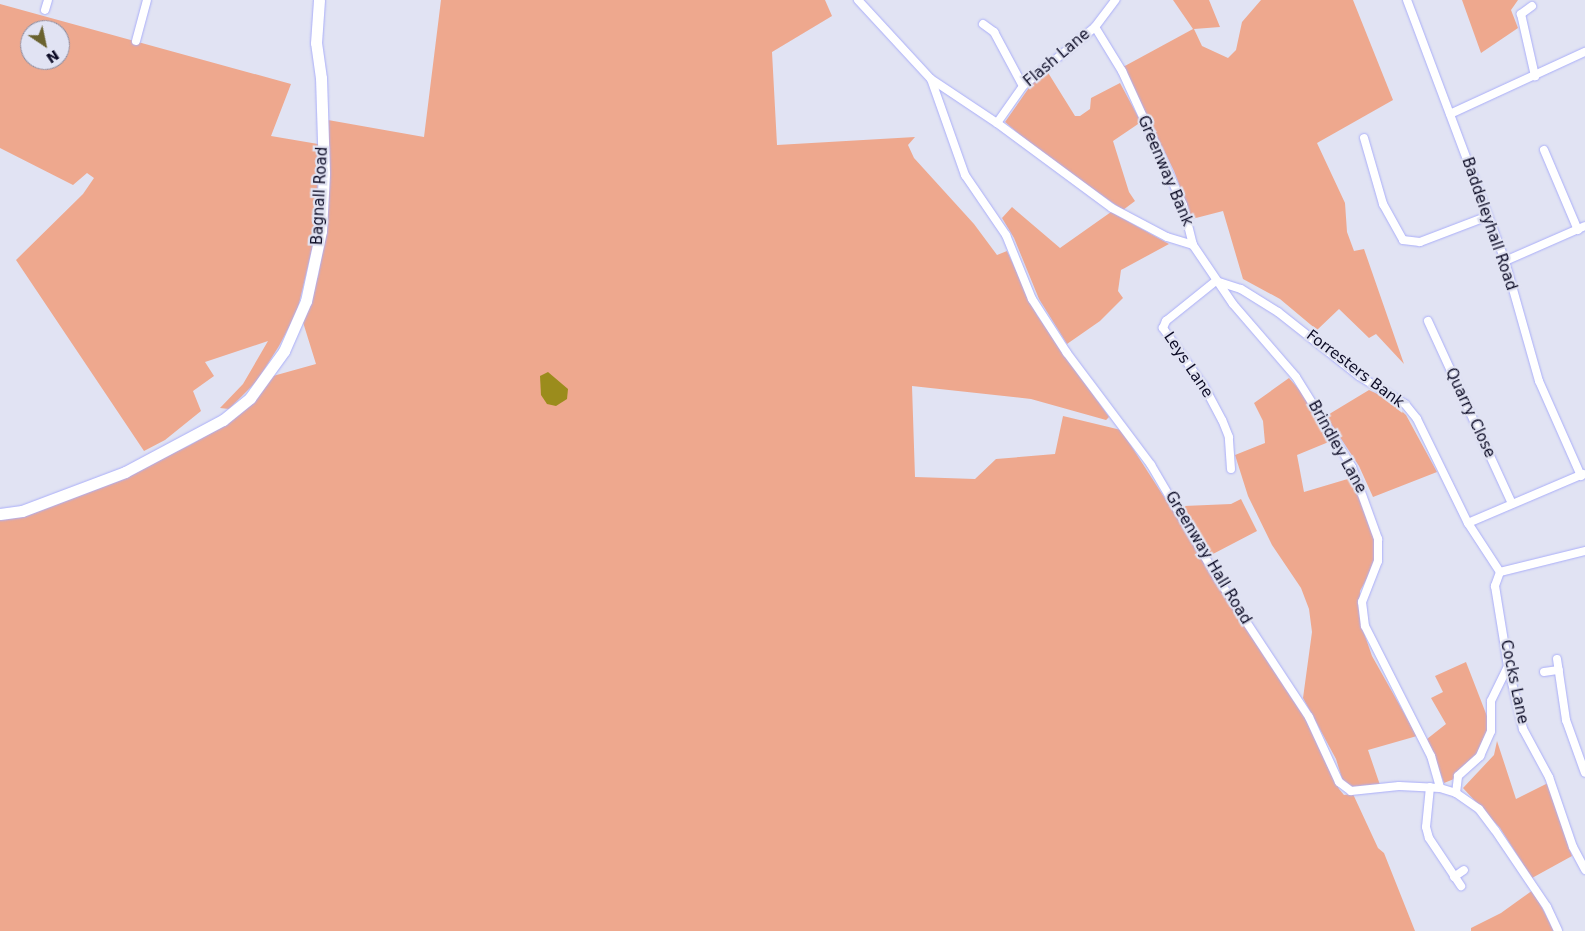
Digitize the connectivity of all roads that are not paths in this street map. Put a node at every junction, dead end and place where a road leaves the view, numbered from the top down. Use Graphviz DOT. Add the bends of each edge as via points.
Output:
graph roads {
  1 [pos="48,0"];
  2 [pos="147,0"];
  3 [pos="319,0"];
  4 [pos="858,0"];
  5 [pos="1116,0"];
  6 [pos="1407,0"];
  7 [pos="1532,6"];
  8 [pos="45,10"];
  9 [pos="984,24"];
  10 [pos="1094,26"];
  11 [pos="136,41"];
  12 [pos="1585,52"];
  13 [pos="1535,76"];
  14 [pos="931,79"];
  15 [pos="1023,86"];
  16 [pos="1450,114"];
  17 [pos="997,124"];
  18 [pos="1364,138"];
  19 [pos="1544,150"];
  20 [pos="1488,216"];
  21 [pos="1582,228"];
  22 [pos="1193,245"];
  23 [pos="1505,261"];
  24 [pos="1216,281"];
  25 [pos="1428,321"];
  26 [pos="1231,469"];
  27 [pos="1583,475"];
  28 [pos="1512,504"];
  29 [pos="0,514"];
  30 [pos="1468,522"];
  31 [pos="1585,551"];
  32 [pos="1500,572"];
  33 [pos="1557,659"];
  34 [pos="1508,666"];
  35 [pos="1559,670"];
  36 [pos="1544,672"];
  37 [pos="1585,773"];
  38 [pos="1430,788"];
  39 [pos="1440,788"];
  40 [pos="1456,793"];
  41 [pos="1464,870"];
  42 [pos="1585,870"];
  43 [pos="1454,877"];
  44 [pos="1461,886"];
  45 [pos="1558,931"];
  1 -- 8 [label="street"];
  2 -- 11 [label="street"];
  3 -- 29 [label="street, Bagnall Road" via="316,43 321,78 322,231 306,301 284,351 250,398 223,420 125,472 22,511"];
  4 -- 14 [label="street"];
  5 -- 10 [label="street, Flash Lane"];
  6 -- 16 [label="street, Baddeleyhall Road"];
  7 -- 13 [label="street" via="1521,14"];
  9 -- 15 [label="street" via="994,32"];
  10 -- 15 [label="street, Flash Lane"];
  10 -- 22 [label="street, Greenway Bank" via="1122,71 1183,205"];
  12 -- 13 [label="street"];
  13 -- 16 [label="street"];
  14 -- 17 [label="street"];
  14 -- 38 [label="street, Greenway Hall Road" via="965,175 1006,235 1032,299 1067,353 1151,465 1218,579 1309,717 1339,782 1351,791 1400,786"];
  15 -- 17 [label="street, Flash Lane"];
  16 -- 20 [label="street, Baddeleyhall Road"];
  17 -- 22 [label="street, Greenway Bank" via="1112,208 1167,237"];
  18 -- 20 [label="street" via="1383,204 1403,240 1420,242"];
  19 -- 21 [label="street"];
  20 -- 23 [label="street, Baddeleyhall Road"];
  21 -- 23 [label="street"];
  22 -- 24 [label="street, Brindley Lane"];
  23 -- 27 [label="street, Baddeleyhall Road" via="1539,380"];
  24 -- 26 [label="street, Leys Lane" via="1166,321 1162,328 1203,385 1222,420 1228,436"];
  24 -- 30 [label="street, Forresters Bank" via="1241,289 1278,312 1358,376 1405,404 1417,419"];
  24 -- 39 [label="street, Brindley Lane" via="1296,377 1352,468 1378,538 1378,561 1362,602 1365,626 1430,756"];
  25 -- 28 [label="street, Quarry Close"];
  27 -- 28 [label="street"];
  28 -- 30 [label="street"];
  30 -- 32 [label="street, Forresters Bank"];
  31 -- 32 [label="street"];
  32 -- 34 [label="street, Cocks Lane" via="1495,586"];
  33 -- 35 [label="street"];
  34 -- 40 [label="street" via="1491,701 1491,731 1480,756 1458,776"];
  34 -- 42 [label="street, Cocks Lane" via="1524,729 1549,777 1573,846"];
  35 -- 36 [label="street"];
  35 -- 37 [label="street" via="1566,720"];
  38 -- 39 [label="street, Greenway Hall Road"];
  38 -- 43 [label="street" via="1426,827 1429,838"];
  39 -- 40 [label="street, Greenway Hall Road"];
  40 -- 45 [label="street, Greenway Hall Road" via="1479,809 1495,830 1547,907"];
  41 -- 43 [label="street"];
  43 -- 44 [label="street"];
}
